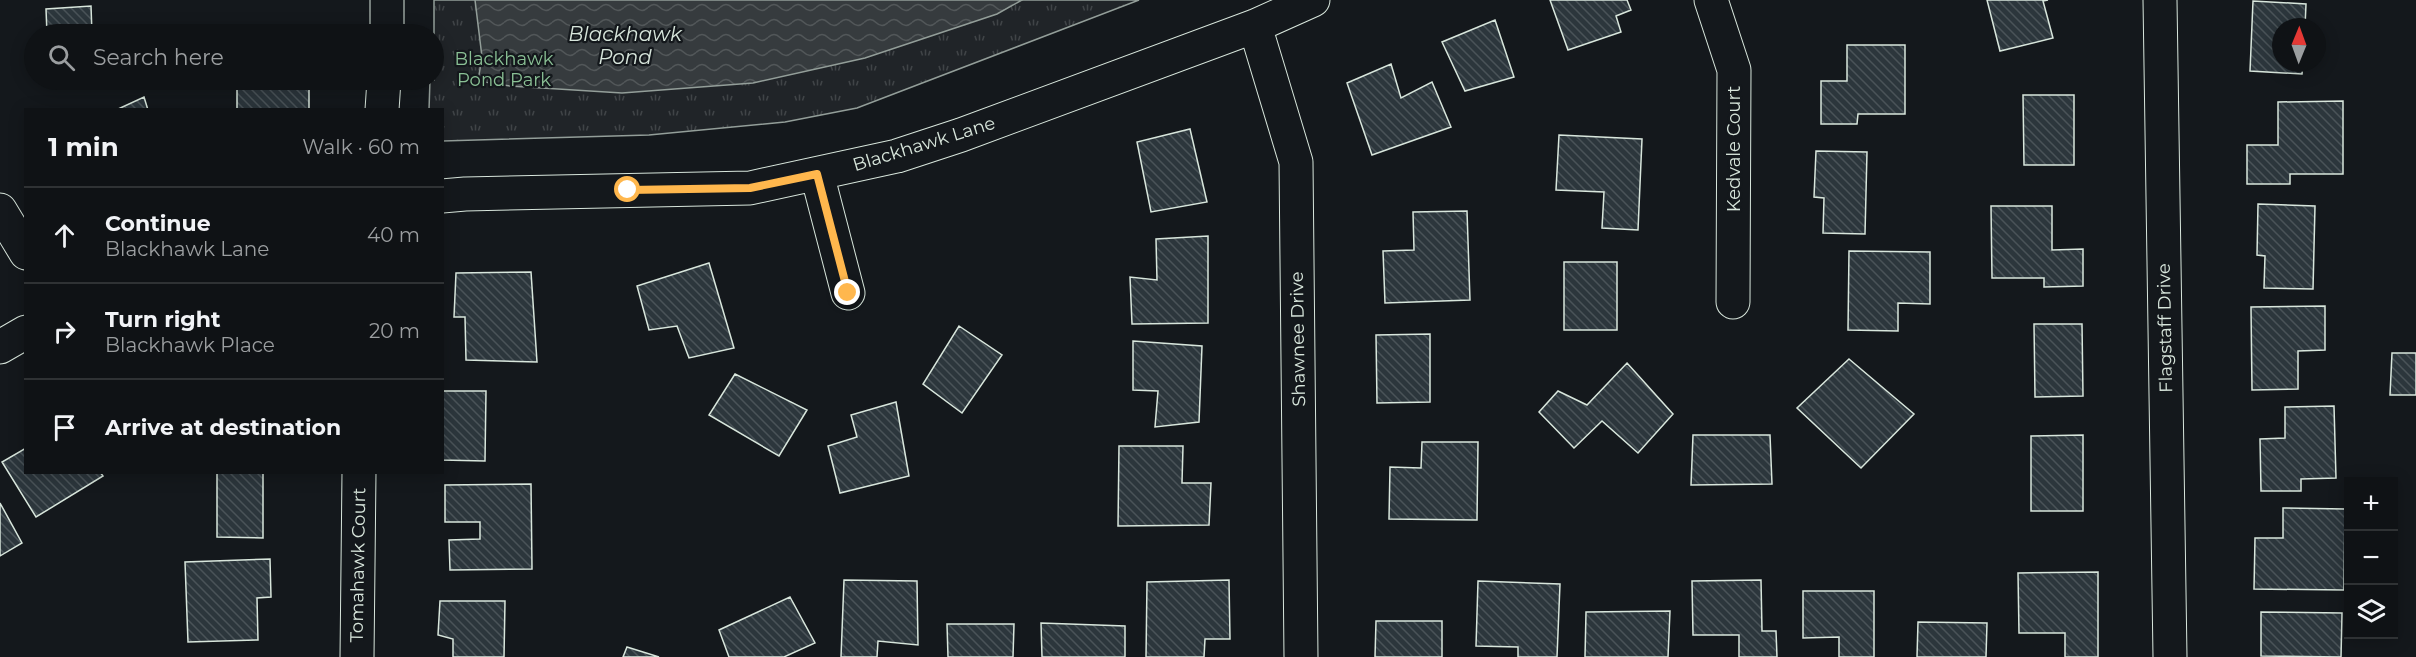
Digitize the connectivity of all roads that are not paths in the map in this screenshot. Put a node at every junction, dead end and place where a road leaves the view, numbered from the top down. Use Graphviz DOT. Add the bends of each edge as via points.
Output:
graph roads {
  1 [pos="387,0"];
  2 [pos="1313,0"];
  3 [pos="1712,0"];
  4 [pos="2160,0"];
  5 [pos="387,24"];
  6 [pos="1255,26"];
  7 [pos="383,90"];
  8 [pos="382,108"];
  9 [pos="817,174"];
  10 [pos="444,196"];
  11 [pos="0,210"];
  12 [pos="24,250"];
  13 [pos="848,293"];
  14 [pos="1733,302"];
  15 [pos="24,333"];
  16 [pos="0,347"];
  17 [pos="359,474"];
  18 [pos="357,657"];
  19 [pos="1301,657"];
  20 [pos="2170,657"];
  1 -- 5 [label="street"];
  2 -- 6 [label="street, Blackhawk Lane"];
  3 -- 14 [label="street, Kedvale Court" via="1734,69"];
  4 -- 20 [label="street, Flagstaff Drive"];
  6 -- 9 [label="street, Blackhawk Lane" via="961,135 897,156"];
  6 -- 19 [label="street, Shawnee Drive" via="1296,162"];
  7 -- 8 [label="street"];
  9 -- 10 [label="street, Blackhawk Lane" via="750,188"];
  9 -- 13 [label="street"];
  11 -- 12 [label="street"];
  15 -- 16 [label="street"];
  17 -- 18 [label="street, Tomahawk Court"];
}
